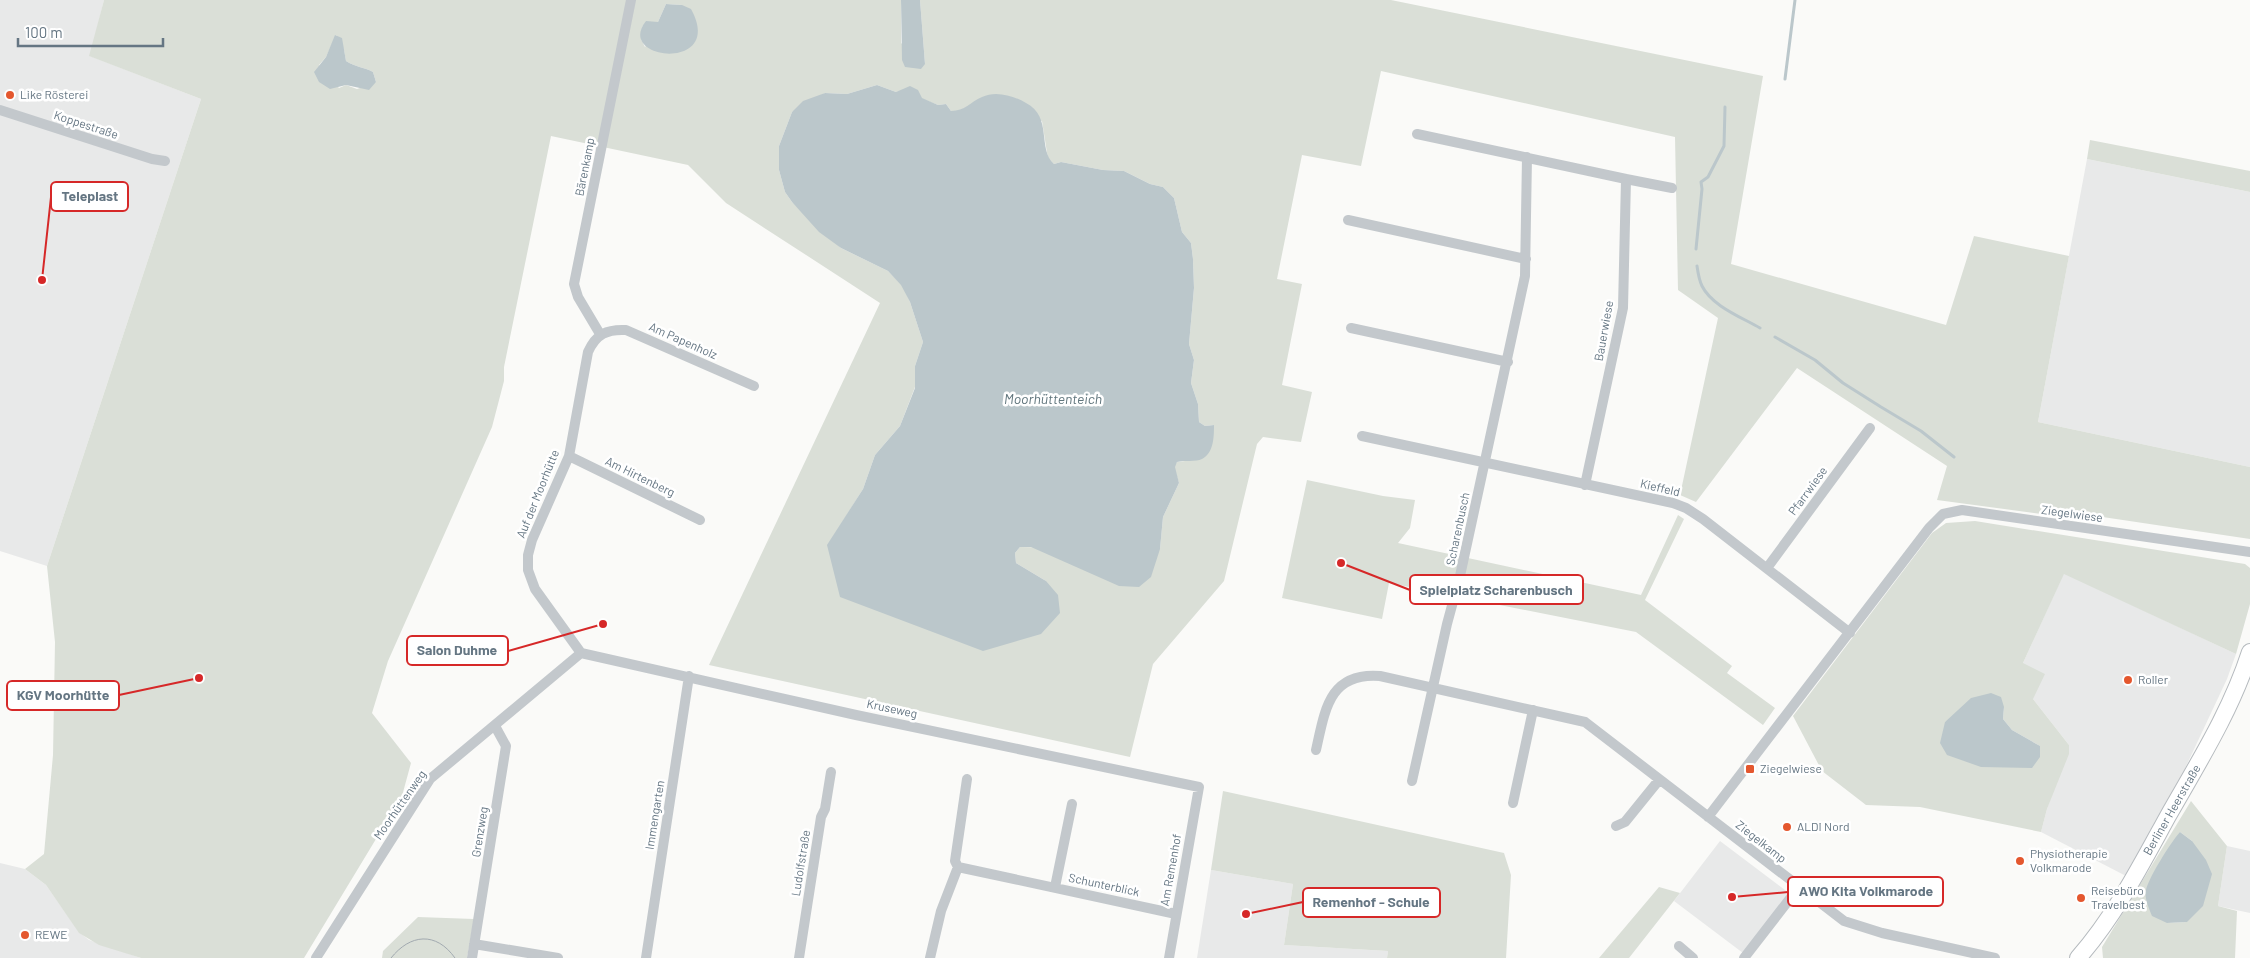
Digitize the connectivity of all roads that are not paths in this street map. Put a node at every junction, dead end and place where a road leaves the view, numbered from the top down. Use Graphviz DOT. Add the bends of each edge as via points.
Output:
graph roads {
  1 [pos="631,0"];
  2 [pos="0,110"];
  3 [pos="1417,134"];
  4 [pos="1527,157"];
  5 [pos="166,161"];
  6 [pos="1626,179"];
  7 [pos="1672,188"];
  8 [pos="1348,220"];
  9 [pos="1526,259"];
  10 [pos="1351,328"];
  11 [pos="600,334"];
  12 [pos="1508,362"];
  13 [pos="754,386"];
  14 [pos="1870,428"];
  15 [pos="1362,436"];
  16 [pos="569,456"];
  17 [pos="1484,463"];
  18 [pos="1585,485"];
  19 [pos="700,520"];
  20 [pos="2250,552"];
  21 [pos="1767,568"];
  22 [pos="1850,632"];
  23 [pos="2250,652"];
  24 [pos="581,653"];
  25 [pos="689,676"];
  26 [pos="1433,687"];
  27 [pos="1533,710"];
  28 [pos="495,726"];
  29 [pos="1316,750"];
  30 [pos="831,772"];
  31 [pos="967,779"];
  32 [pos="1659,780"];
  33 [pos="1412,781"];
  34 [pos="1199,787"];
  35 [pos="1513,803"];
  36 [pos="1072,804"];
  37 [pos="1708,816"];
  38 [pos="1616,826"];
  39 [pos="958,867"];
  40 [pos="1055,887"];
  41 [pos="1799,887"];
  42 [pos="1176,914"];
  43 [pos="474,944"];
  44 [pos="1679,946"];
  45 [pos="316,958"];
  46 [pos="472,958"];
  47 [pos="558,958"];
  48 [pos="646,958"];
  49 [pos="799,958"];
  50 [pos="930,958"];
  51 [pos="1169,958"];
  52 [pos="1693,958"];
  53 [pos="1744,958"];
  54 [pos="1995,958"];
  55 [pos="2078,958"];
  1 -- 11 [label="street, Bärenkamp" via="574,284"];
  2 -- 5 [label="street, Koppestraße"];
  3 -- 4 [label="street"];
  4 -- 6 [label="street"];
  4 -- 9 [label="street, Scharenbusch"];
  6 -- 7 [label="street"];
  6 -- 18 [label="street, Bauerwiese" via="1623,308"];
  8 -- 9 [label="street"];
  9 -- 12 [label="street, Scharenbusch"];
  10 -- 12 [label="street"];
  11 -- 13 [label="street, Am Papenholz" via="613,329 626,330"];
  11 -- 16 [label="street, Auf der Moorhütte" via="588,352"];
  12 -- 17 [label="street, Scharenbusch"];
  14 -- 21 [label="street, Pfarrwiese"];
  15 -- 17 [label="street"];
  16 -- 19 [label="street, Am Hirtenberg"];
  16 -- 24 [label="street, Auf der Moorhütte" via="532,540 528,570 535,589"];
  17 -- 18 [label="street, Kieffeld"];
  17 -- 26 [label="street, Scharenbusch"];
  18 -- 21 [label="street, Kieffeld" via="1686,508"];
  20 -- 22 [label="street, Ziegelwiese" via="1962,510 1950,511 1929,528"];
  21 -- 22 [label="street, Kieffeld"];
  22 -- 37 [label="street, Ziegelwiese"];
  23 -- 55 [label="main road, Berliner Heerstraße" via="2225,713 2194,771 2109,919"];
  24 -- 25 [label="street, Kruseweg"];
  24 -- 28 [label="street, Moorhüttenweg"];
  25 -- 34 [label="street, Kruseweg"];
  25 -- 48 [label="street, Immengarten"];
  26 -- 27 [label="street, Ziegelkamp"];
  26 -- 29 [label="street, Ziegelkamp" via="1380,676 1354,676 1330,701"];
  26 -- 33 [label="street"];
  27 -- 32 [label="street, Ziegelkamp" via="1585,722"];
  27 -- 35 [label="street"];
  28 -- 43 [label="street, Grenzweg" via="506,746"];
  28 -- 45 [label="street, Moorhüttenweg" via="430,779"];
  30 -- 49 [label="street, Ludolfstraße"];
  31 -- 39 [label="street" via="955,861"];
  32 -- 37 [label="street, Ziegelkamp"];
  32 -- 38 [label="street" via="1625,822"];
  34 -- 42 [label="street, Am Remenhof"];
  36 -- 40 [label="street, Schunterblick"];
  37 -- 41 [label="street, Ziegelkamp"];
  39 -- 40 [label="street, Schunterblick"];
  39 -- 50 [label="street"];
  40 -- 42 [label="street, Schunterblick"];
  41 -- 53 [label="street"];
  41 -- 54 [label="street, Ziegelkamp" via="1855,926"];
  42 -- 51 [label="street, Am Remenhof"];
  43 -- 46 [label="street, Grenzweg"];
  43 -- 47 [label="street"];
  44 -- 52 [label="street"];
}
